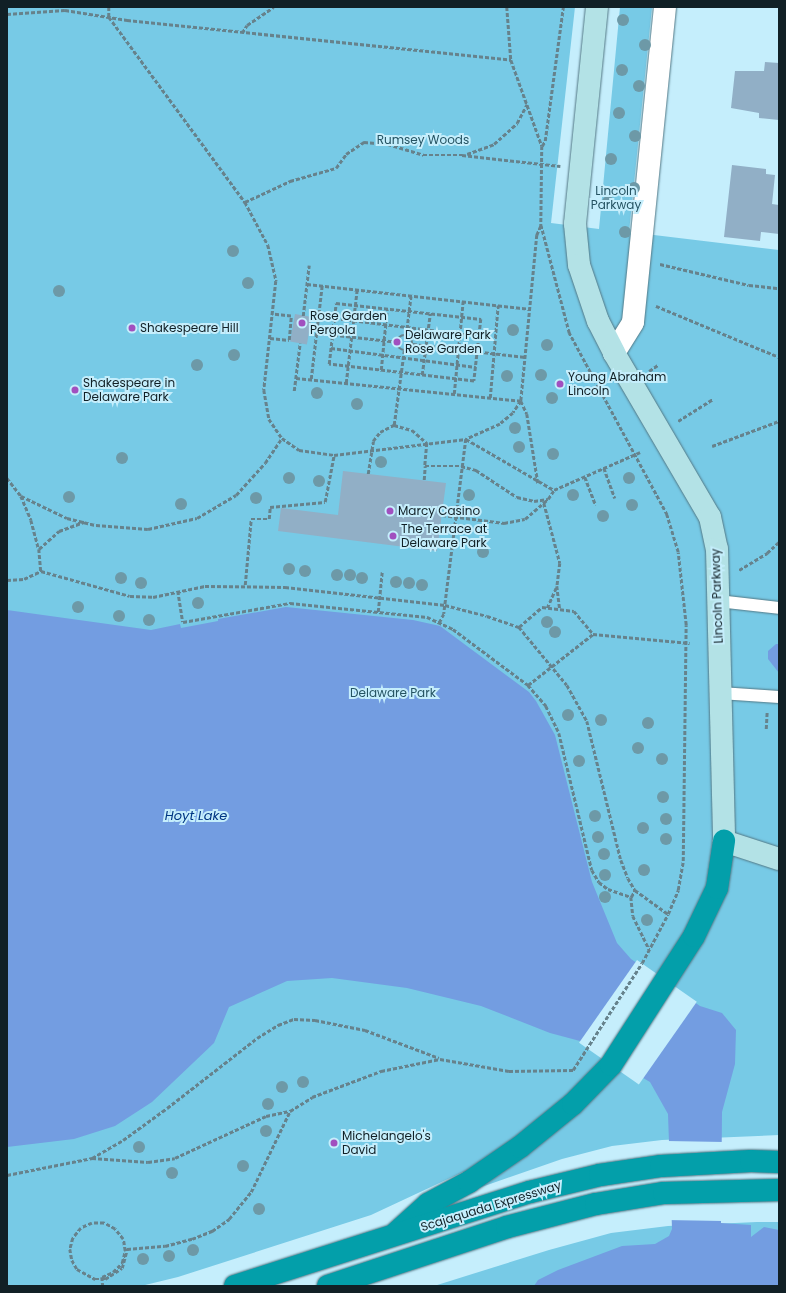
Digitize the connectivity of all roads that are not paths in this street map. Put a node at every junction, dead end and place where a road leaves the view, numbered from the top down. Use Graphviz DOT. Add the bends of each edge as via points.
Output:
graph roads {
  1 [pos="597,7"];
  2 [pos="665,7"];
  3 [pos="614,353"];
  4 [pos="718,592"];
  5 [pos="779,608"];
  6 [pos="720,693"];
  7 [pos="779,698"];
  8 [pos="724,841"];
  9 [pos="779,859"];
  10 [pos="779,1162"];
  11 [pos="779,1190"];
  12 [pos="392,1237"];
  13 [pos="235,1286"];
  14 [pos="328,1286"];
  1 -- 3 [label="street, Lincoln Parkway" via="576,224 584,281 598,321"];
  2 -- 3 [label="street" via="633,322"];
  3 -- 4 [label="street, Lincoln Parkway" via="710,517 717,550"];
  4 -- 5 [label="lane"];
  4 -- 6 [label="street, Lincoln Parkway"];
  6 -- 7 [label="lane"];
  6 -- 8 [label="street, Lincoln Parkway"];
  8 -- 9 [label="street"];
  8 -- 12 [label="highway" via="717,888 694,936 611,1065 573,1104 526,1143 469,1182 428,1204"];
  10 -- 12 [label="highway, Scajaquada Expressway" via="661,1166 600,1175 530,1192"];
  11 -- 14 [label="highway, Scajaquada Expressway" via="664,1193 596,1204 507,1227"];
  12 -- 13 [label="highway, Scajaquada Expressway"];
}
